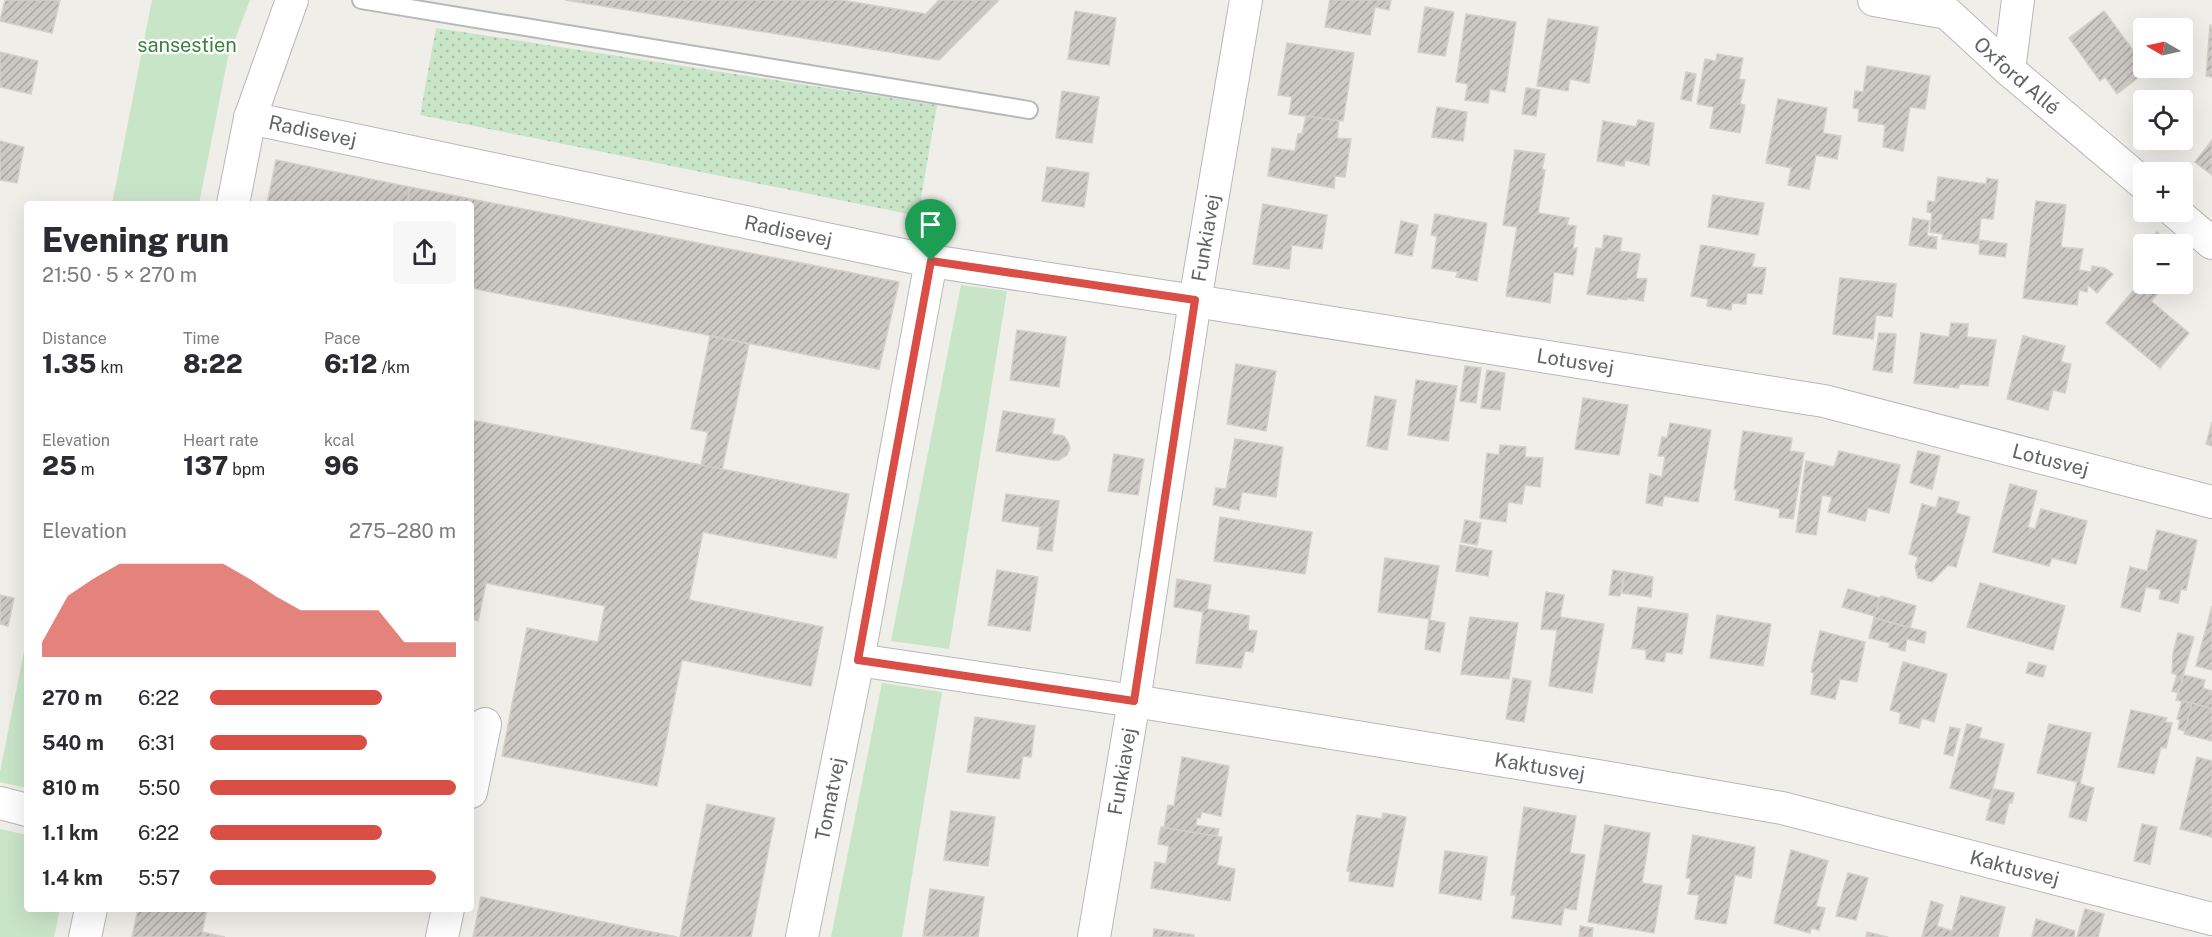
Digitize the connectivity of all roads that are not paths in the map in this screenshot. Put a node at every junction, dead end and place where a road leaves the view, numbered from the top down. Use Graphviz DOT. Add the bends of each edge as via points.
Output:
graph roads {
  1 [pos="292,0"];
  2 [pos="361,0"];
  3 [pos="1246,0"];
  4 [pos="1874,0"];
  5 [pos="2018,0"];
  6 [pos="2009,70"];
  7 [pos="1029,110"];
  8 [pos="250,118"];
  9 [pos="2133,175"];
  10 [pos="234,201"];
  11 [pos="2187,222"];
  12 [pos="2212,243"];
  13 [pos="931,261"];
  14 [pos="1195,300"];
  15 [pos="2212,502"];
  16 [pos="858,660"];
  17 [pos="1134,701"];
  18 [pos="485,724"];
  19 [pos="474,777"];
  20 [pos="0,803"];
  21 [pos="24,809"];
  22 [pos="90,912"];
  23 [pos="447,912"];
  24 [pos="2212,919"];
  25 [pos="85,937"];
  26 [pos="442,937"];
  27 [pos="802,937"];
  28 [pos="1094,937"];
  1 -- 8 [label="street"];
  2 -- 7 [label="lane"];
  3 -- 14 [label="street, Funkiavej"];
  4 -- 6 [label="street, Oxford Allé" via="1947,13"];
  5 -- 6 [label="street"];
  6 -- 9 [label="street, Oxford Allé"];
  8 -- 10 [label="street"];
  8 -- 13 [label="street, Radisevej"];
  11 -- 12 [label="street"];
  13 -- 14 [label="street, Lotusvej"];
  13 -- 16 [label="street"];
  14 -- 15 [label="street, Lotusvej" via="1824,401"];
  14 -- 17 [label="street, Funkiavej"];
  16 -- 17 [label="street, Kaktusvej"];
  16 -- 27 [label="street, Tomatvej"];
  17 -- 24 [label="street, Kaktusvej" via="1782,808"];
  17 -- 28 [label="street, Funkiavej"];
  18 -- 19 [label="street"];
  20 -- 21 [label="street"];
  22 -- 25 [label="street"];
  23 -- 26 [label="street"];
}
